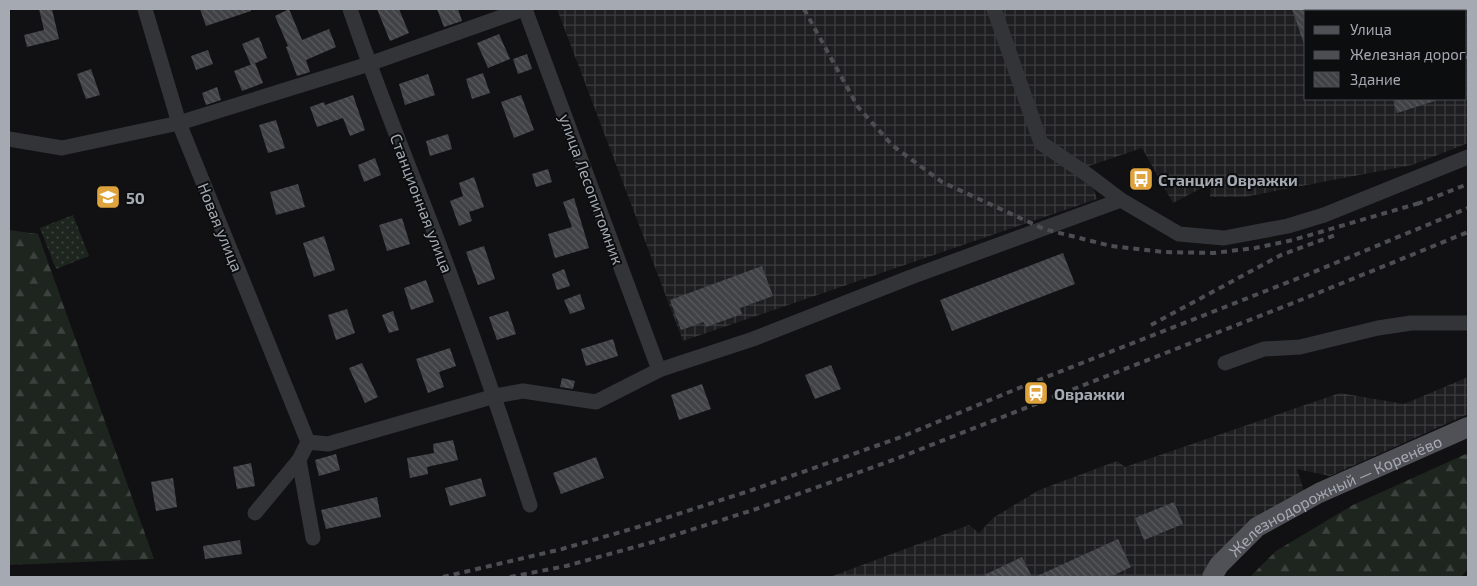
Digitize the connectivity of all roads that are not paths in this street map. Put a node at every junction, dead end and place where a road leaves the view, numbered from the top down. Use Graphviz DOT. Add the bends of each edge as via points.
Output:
graph roads {
  1 [pos="145,9"];
  2 [pos="350,9"];
  3 [pos="525,9"];
  4 [pos="994,9"];
  5 [pos="369,64"];
  6 [pos="179,123"];
  7 [pos="9,138"];
  8 [pos="1468,157"];
  9 [pos="1121,200"];
  10 [pos="1468,323"];
  11 [pos="1225,363"];
  12 [pos="659,370"];
  13 [pos="495,396"];
  14 [pos="1468,427"];
  15 [pos="308,442"];
  16 [pos="300,460"];
  17 [pos="530,505"];
  18 [pos="255,513"];
  19 [pos="313,538"];
  20 [pos="1212,577"];
  1 -- 6 [label="street, Новая улица"];
  2 -- 5 [label="street, Станционная улица"];
  3 -- 5 [label="street"];
  3 -- 12 [label="street, улица Лесопитомник"];
  4 -- 9 [label="street" via="1041,143"];
  5 -- 6 [label="street"];
  5 -- 13 [label="street, Станционная улица"];
  6 -- 7 [label="street" via="62,148"];
  6 -- 15 [label="street, Новая улица"];
  8 -- 9 [label="street" via="1324,216 1224,238 1179,234"];
  9 -- 12 [label="street" via="752,339"];
  10 -- 11 [label="street" via="1378,328 1300,347 1264,349"];
  12 -- 13 [label="street" via="596,402 523,391"];
  13 -- 15 [label="street" via="328,444"];
  13 -- 17 [label="street, Станционная улица"];
  14 -- 20 [label="main road, Железнодорожный — Коренёво" via="1319,493 1257,527 1219,565"];
  15 -- 16 [label="street"];
  16 -- 18 [label="street"];
  16 -- 19 [label="street"];
}
